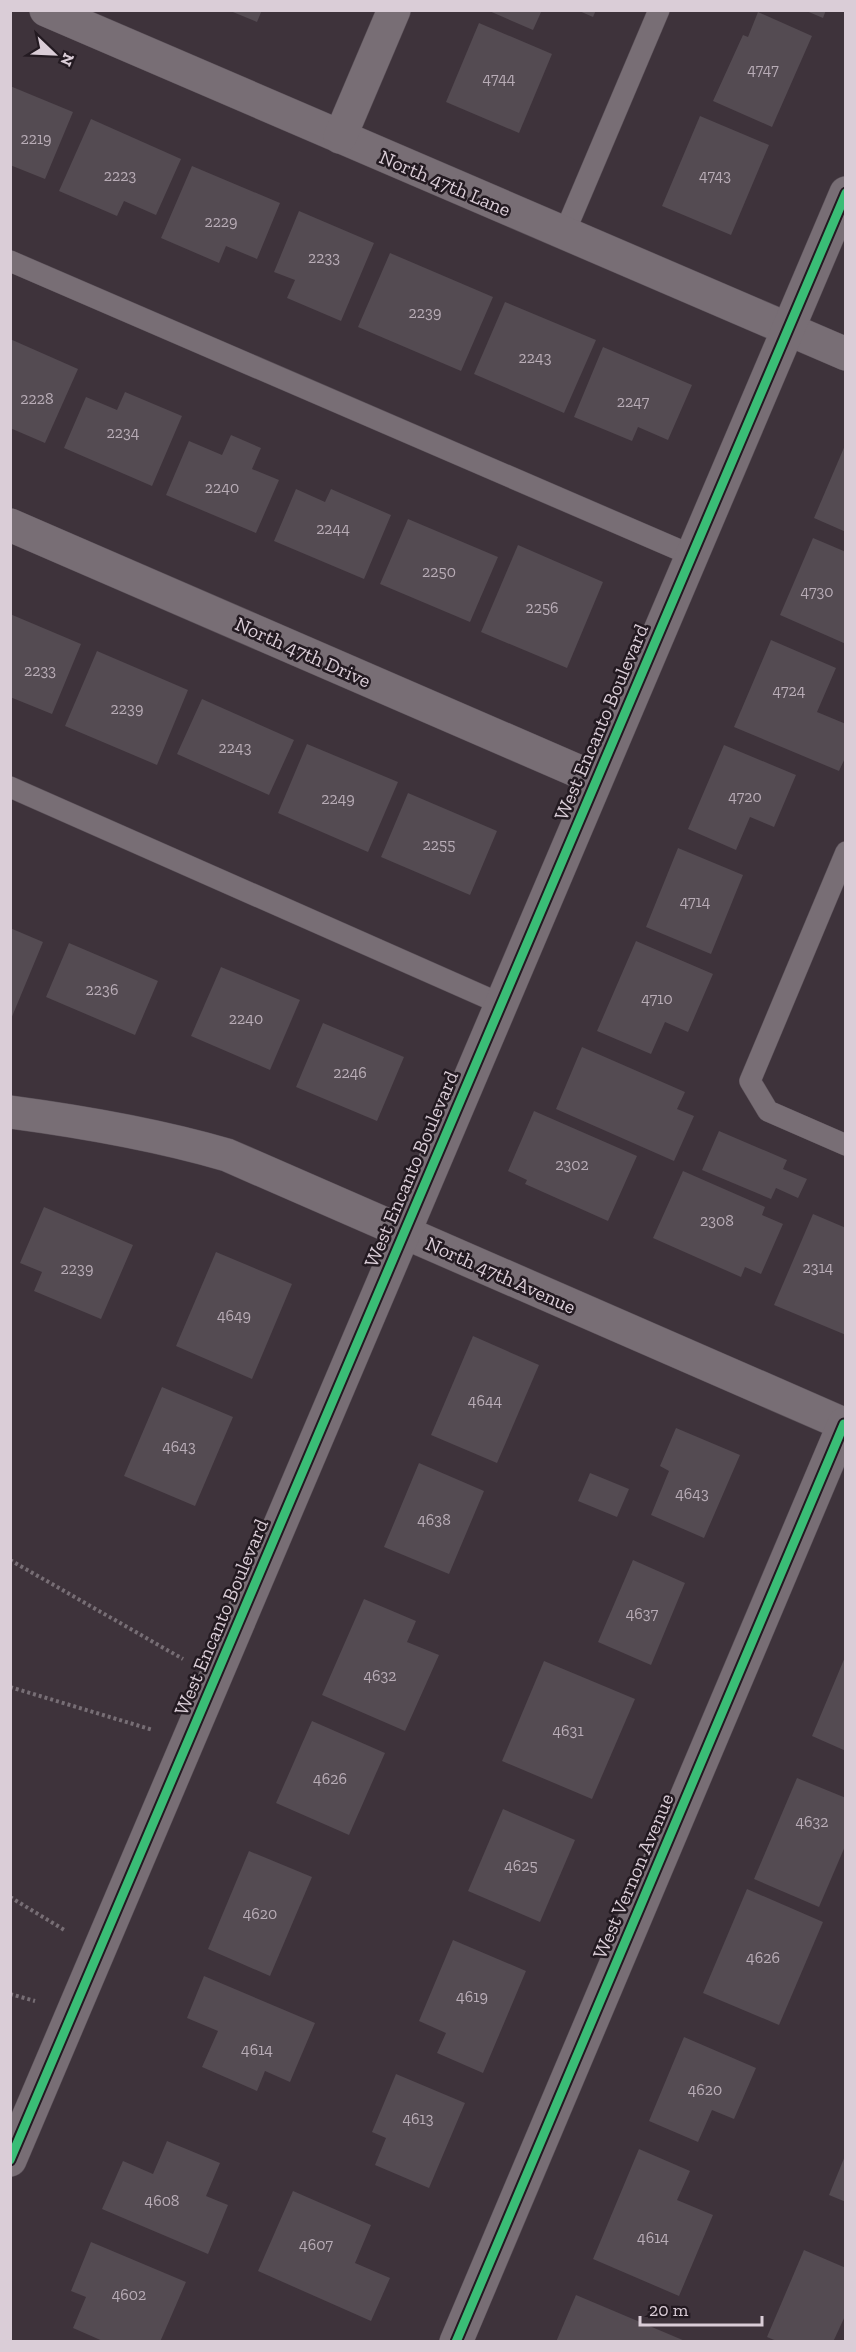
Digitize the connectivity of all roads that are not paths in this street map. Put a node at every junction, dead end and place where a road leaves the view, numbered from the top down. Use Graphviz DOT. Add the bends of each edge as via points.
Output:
graph roads {
  1 [pos="46,10"];
  2 [pos="394,10"];
  3 [pos="659,10"];
  4 [pos="340,137"];
  5 [pos="846,193"];
  6 [pos="564,234"];
  7 [pos="10,261"];
  8 [pos="787,329"];
  9 [pos="846,354"];
  10 [pos="10,525"];
  11 [pos="691,555"];
  12 [pos="596,779"];
  13 [pos="10,787"];
  14 [pos="846,852"];
  15 [pos="501,1004"];
  16 [pos="10,1112"];
  17 [pos="846,1144"];
  18 [pos="404,1233"];
  19 [pos="845,1424"];
  20 [pos="10,2160"];
  21 [pos="456,2342"];
  1 -- 4 [label="street, North 47th Lane"];
  2 -- 4 [label="street"];
  3 -- 6 [label="lane"];
  4 -- 6 [label="street, North 47th Lane"];
  5 -- 8 [label="street, West Encanto Boulevard"];
  6 -- 8 [label="street, North 47th Lane"];
  7 -- 11 [label="lane"];
  8 -- 9 [label="street, North 47th Lane"];
  8 -- 11 [label="street, West Encanto Boulevard"];
  10 -- 12 [label="street, North 47th Drive"];
  11 -- 12 [label="street, West Encanto Boulevard"];
  12 -- 15 [label="street, West Encanto Boulevard"];
  13 -- 15 [label="lane"];
  14 -- 17 [label="lane" via="750,1081 768,1111"];
  15 -- 18 [label="street, West Encanto Boulevard"];
  16 -- 18 [label="street, North 47th Avenue" via="100,1124 227,1155"];
  18 -- 19 [label="street, North 47th Avenue"];
  18 -- 20 [label="street, West Encanto Boulevard"];
  19 -- 21 [label="street, West Vernon Avenue"];
}
